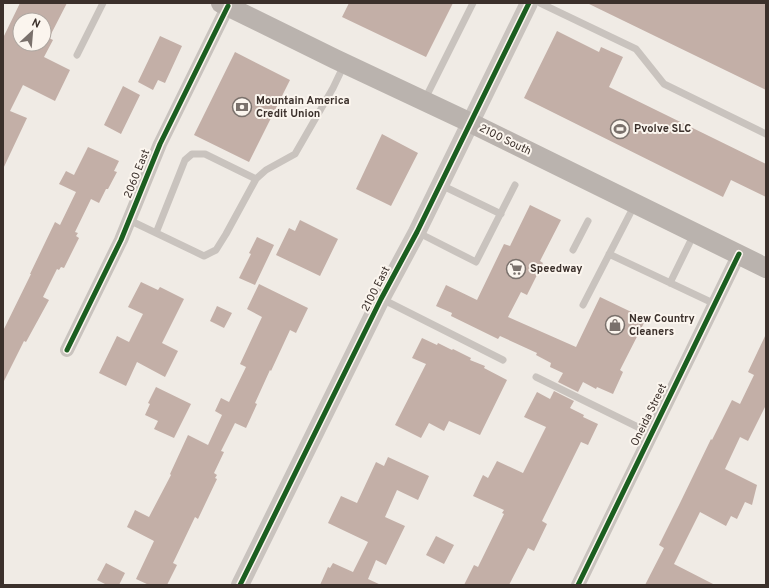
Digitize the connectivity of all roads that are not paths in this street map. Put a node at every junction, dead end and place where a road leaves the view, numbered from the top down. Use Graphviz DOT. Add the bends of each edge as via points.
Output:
graph roads {
  1 [pos="103,3"];
  2 [pos="473,3"];
  3 [pos="529,3"];
  4 [pos="540,3"];
  5 [pos="225,5"];
  6 [pos="77,55"];
  7 [pos="345,63"];
  8 [pos="424,101"];
  9 [pos="471,123"];
  10 [pos="766,134"];
  11 [pos="256,179"];
  12 [pos="440,185"];
  13 [pos="515,185"];
  14 [pos="635,204"];
  15 [pos="501,214"];
  16 [pos="129,220"];
  17 [pos="588,221"];
  18 [pos="417,232"];
  19 [pos="695,232"];
  20 [pos="156,233"];
  21 [pos="573,250"];
  22 [pos="609,254"];
  23 [pos="739,254"];
  24 [pos="766,268"];
  25 [pos="670,283"];
  26 [pos="381,299"];
  27 [pos="715,304"];
  28 [pos="583,305"];
  29 [pos="67,350"];
  30 [pos="503,360"];
  31 [pos="536,377"];
  32 [pos="652,434"];
  33 [pos="240,585"];
  34 [pos="578,585"];
  1 -- 6 [label="lane"];
  2 -- 8 [label="lane"];
  3 -- 9 [label="street, 2100 East"];
  4 -- 10 [label="lane" via="636,49 664,84"];
  5 -- 7 [label="main road, 2100 South"];
  5 -- 16 [label="street, 2060 East" via="160,144"];
  7 -- 8 [label="main road, 2100 South"];
  7 -- 11 [label="lane" via="295,154 266,170"];
  8 -- 9 [label="main road, 2100 South"];
  9 -- 12 [label="street, 2100 East"];
  9 -- 14 [label="main road, 2100 South"];
  11 -- 20 [label="lane" via="216,250 204,256"];
  11 -- 20 [label="lane" via="205,154 192,154 185,160"];
  12 -- 15 [label="lane"];
  12 -- 18 [label="street, 2100 East"];
  13 -- 15 [label="lane"];
  14 -- 19 [label="main road, 2100 South"];
  14 -- 22 [label="lane"];
  15 -- 18 [label="lane" via="476,262"];
  16 -- 20 [label="lane"];
  16 -- 29 [label="street, 2060 East"];
  17 -- 21 [label="lane"];
  18 -- 26 [label="street, 2100 East"];
  19 -- 23 [label="main road, 2100 South"];
  19 -- 25 [label="lane"];
  22 -- 25 [label="lane"];
  22 -- 28 [label="lane"];
  23 -- 24 [label="main road, 2100 South"];
  23 -- 27 [label="street, Oneida Street"];
  25 -- 27 [label="lane"];
  26 -- 30 [label="lane"];
  26 -- 33 [label="street, 2100 East"];
  27 -- 32 [label="street, Oneida Street"];
  31 -- 32 [label="lane"];
  32 -- 34 [label="street, Oneida Street"];
}
